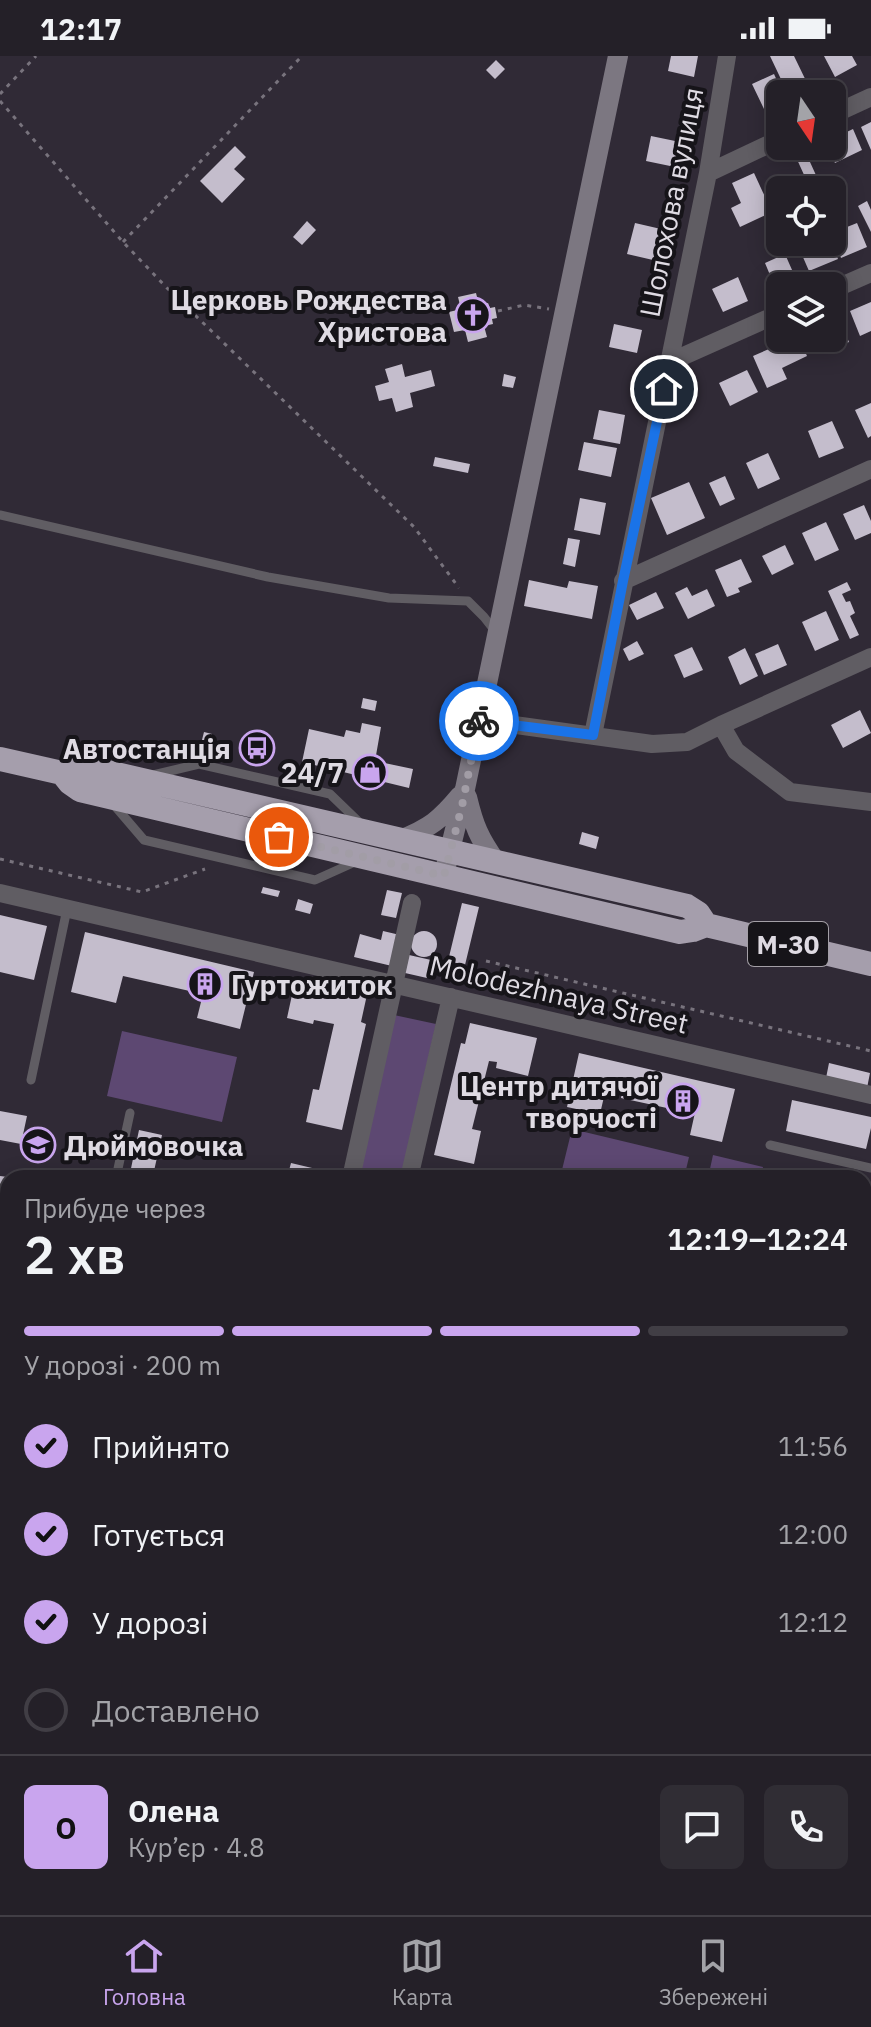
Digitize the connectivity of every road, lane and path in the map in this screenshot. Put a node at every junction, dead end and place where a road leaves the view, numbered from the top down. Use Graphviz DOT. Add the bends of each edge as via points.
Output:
graph roads {
  1 [pos="36,56"];
  2 [pos="302,56"];
  3 [pos="618,56"];
  4 [pos="727,56"];
  5 [pos="0,94"];
  6 [pos="871,97"];
  7 [pos="0,101"];
  8 [pos="846,109"];
  9 [pos="766,146"];
  10 [pos="708,173"];
  11 [pos="123,242"];
  12 [pos="871,273"];
  13 [pos="846,284"];
  14 [pos="549,309"];
  15 [pos="498,311"];
  16 [pos="766,319"];
  17 [pos="670,362"];
  18 [pos="871,469"];
  19 [pos="0,515"];
  20 [pos="623,581"];
  21 [pos="468,601"];
  22 [pos="497,634"];
  23 [pos="871,657"];
  24 [pos="479,720"];
  25 [pos="721,725"];
  26 [pos="593,735"];
  27 [pos="0,759"];
  28 [pos="62,773"];
  29 [pos="465,789"];
  30 [pos="107,797"];
  31 [pos="871,802"];
  32 [pos="407,841"];
  33 [pos="450,851"];
  34 [pos="364,857"];
  35 [pos="0,859"];
  36 [pos="492,861"];
  37 [pos="408,868"];
  38 [pos="205,869"];
  39 [pos="444,876"];
  40 [pos="483,885"];
  41 [pos="0,893"];
  42 [pos="412,903"];
  43 [pos="67,909"];
  44 [pos="706,925"];
  45 [pos="486,961"];
  46 [pos="871,964"];
  47 [pos="393,984"];
  48 [pos="451,997"];
  49 [pos="871,1051"];
  50 [pos="31,1080"];
  51 [pos="871,1095"];
  52 [pos="130,1113"];
  53 [pos="770,1145"];
  54 [pos="871,1168"];
  55 [pos="118,1170"];
  56 [pos="353,1170"];
  57 [pos="411,1170"];
  1 -- 5 [label="path"];
  2 -- 11 [label="path"];
  3 -- 22 [label="street"];
  4 -- 10 [label="street, Шолохова вулиця"];
  6 -- 8 [label="street"];
  7 -- 11 [label="path"];
  9 -- 10 [label="street"];
  10 -- 17 [label="street, Шолохова вулиця"];
  11 -- 21 [label="path" via="414,527"];
  12 -- 13 [label="street"];
  14 -- 15 [label="path" via="524,305"];
  16 -- 17 [label="street"];
  17 -- 20 [label="street, Шолохова вулиця"];
  18 -- 20 [label="street"];
  19 -- 21 [label="lane" via="268,577 389,598"];
  20 -- 26 [label="street, Шолохова вулиця"];
  21 -- 22 [label="lane"];
  22 -- 24 [label="street"];
  23 -- 25 [label="street"];
  24 -- 26 [label="street"];
  24 -- 29 [label="street"];
  25 -- 26 [label="street" via="687,742 652,744"];
  25 -- 31 [label="street" via="736,751 790,792"];
  27 -- 28 [label="highway, М-30"];
  28 -- 30 [label="highway, М-30" via="80,790"];
  28 -- 32 [label="highway, М-30" via="86,767"];
  29 -- 32 [label="street" via="443,817"];
  29 -- 33 [label="street"];
  29 -- 36 [label="street" via="472,820"];
  30 -- 34 [label="highway, М-30"];
  30 -- 34 [label="lane" via="144,840 315,880"];
  32 -- 33 [label="highway, М-30"];
  32 -- 37 [label="street" via="424,853 422,863"];
  33 -- 36 [label="highway, М-30"];
  33 -- 39 [label="street"];
  34 -- 37 [label="highway, М-30"];
  35 -- 38 [label="path" via="142,892"];
  36 -- 40 [label="street" via="478,868"];
  36 -- 44 [label="highway, М-30" via="687,906"];
  37 -- 39 [label="highway, М-30"];
  39 -- 40 [label="highway, М-30"];
  40 -- 44 [label="highway, М-30" via="680,932"];
  41 -- 43 [label="street, Molodezhnaya Street"];
  42 -- 47 [label="street"];
  43 -- 47 [label="street, Molodezhnaya Street"];
  43 -- 50 [label="lane"];
  44 -- 46 [label="highway, М-30"];
  45 -- 49 [label="path"];
  47 -- 48 [label="street, Molodezhnaya Street"];
  47 -- 56 [label="street"];
  48 -- 51 [label="street, Molodezhnaya Street"];
  48 -- 57 [label="street"];
  52 -- 55 [label="lane"];
  53 -- 54 [label="lane"];
}
